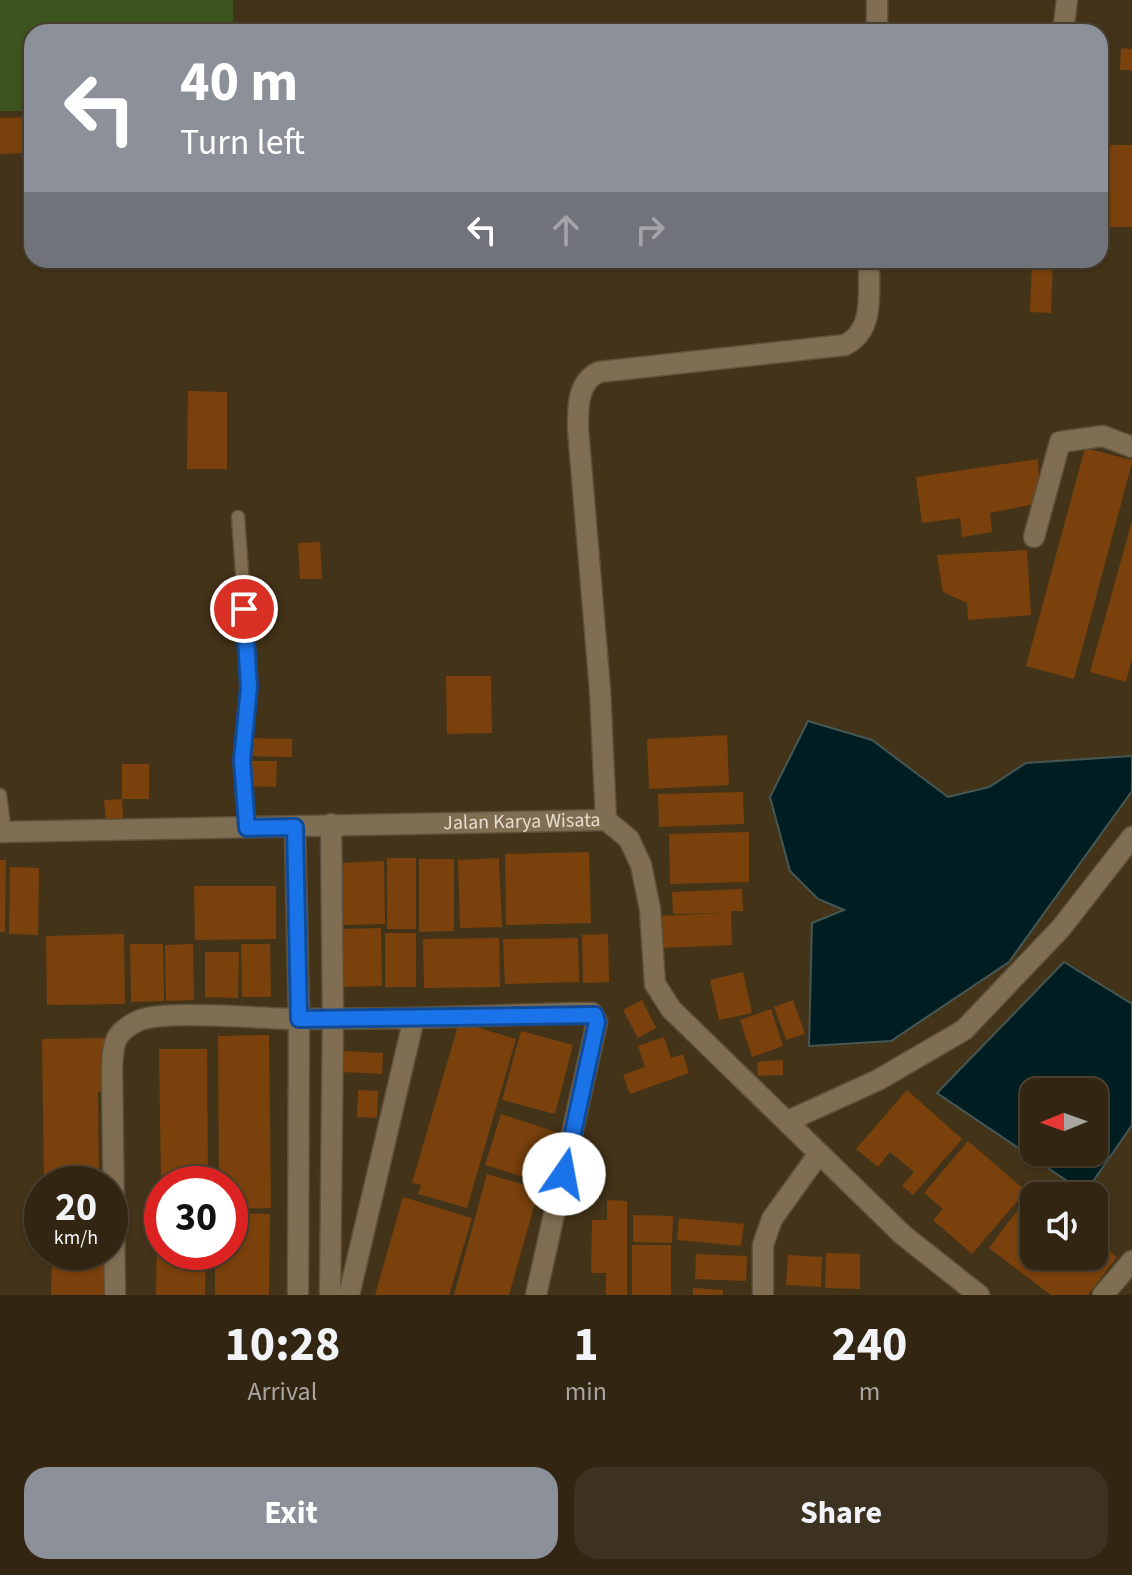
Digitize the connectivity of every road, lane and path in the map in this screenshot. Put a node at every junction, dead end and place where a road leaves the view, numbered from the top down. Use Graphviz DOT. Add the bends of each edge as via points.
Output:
graph roads {
  1 [pos="877,0"];
  2 [pos="1067,0"];
  3 [pos="877,24"];
  4 [pos="1064,24"];
  5 [pos="869,268"];
  6 [pos="1132,447"];
  7 [pos="238,517"];
  8 [pos="1034,537"];
  9 [pos="0,795"];
  10 [pos="606,820"];
  11 [pos="331,824"];
  12 [pos="295,827"];
  13 [pos="247,828"];
  14 [pos="2,832"];
  15 [pos="1132,837"];
  16 [pos="333,1018"];
  17 [pos="414,1018"];
  18 [pos="299,1019"];
  19 [pos="788,1121"];
  20 [pos="818,1155"];
  21 [pos="1132,1261"];
  22 [pos="115,1295"];
  23 [pos="298,1295"];
  24 [pos="330,1295"];
  25 [pos="349,1295"];
  26 [pos="536,1295"];
  27 [pos="763,1295"];
  28 [pos="979,1295"];
  29 [pos="1103,1295"];
  1 -- 3 [label="street"];
  2 -- 4 [label="street"];
  5 -- 10 [label="street" via="867,320 860,335 845,345 599,372 588,378 578,429"];
  6 -- 8 [label="street" via="1103,436 1060,442"];
  7 -- 13 [label="lane" via="249,670 242,760"];
  9 -- 14 [label="lane"];
  10 -- 11 [label="street, Jalan Karya Wisata"];
  10 -- 19 [label="street, Jalan Karya Wisata" via="629,839 641,865 655,984 685,1025"];
  11 -- 12 [label="street, Jalan Karya Wisata"];
  11 -- 16 [label="street"];
  12 -- 13 [label="street, Jalan Karya Wisata"];
  12 -- 18 [label="street"];
  13 -- 14 [label="street, Jalan Karya Wisata"];
  15 -- 19 [label="street" via="1061,928 964,1030 878,1080"];
  16 -- 17 [label="street"];
  16 -- 18 [label="street"];
  16 -- 24 [label="street"];
  17 -- 25 [label="street"];
  17 -- 26 [label="street" via="592,1013 597,1019"];
  18 -- 22 [label="street" via="150,1017 124,1029 113,1041"];
  18 -- 23 [label="street"];
  19 -- 20 [label="street, Jalan Karya Wisata"];
  20 -- 27 [label="street" via="772,1219 763,1245"];
  20 -- 28 [label="street, Jalan Karya Wisata" via="903,1235"];
  21 -- 29 [label="street"];
}
